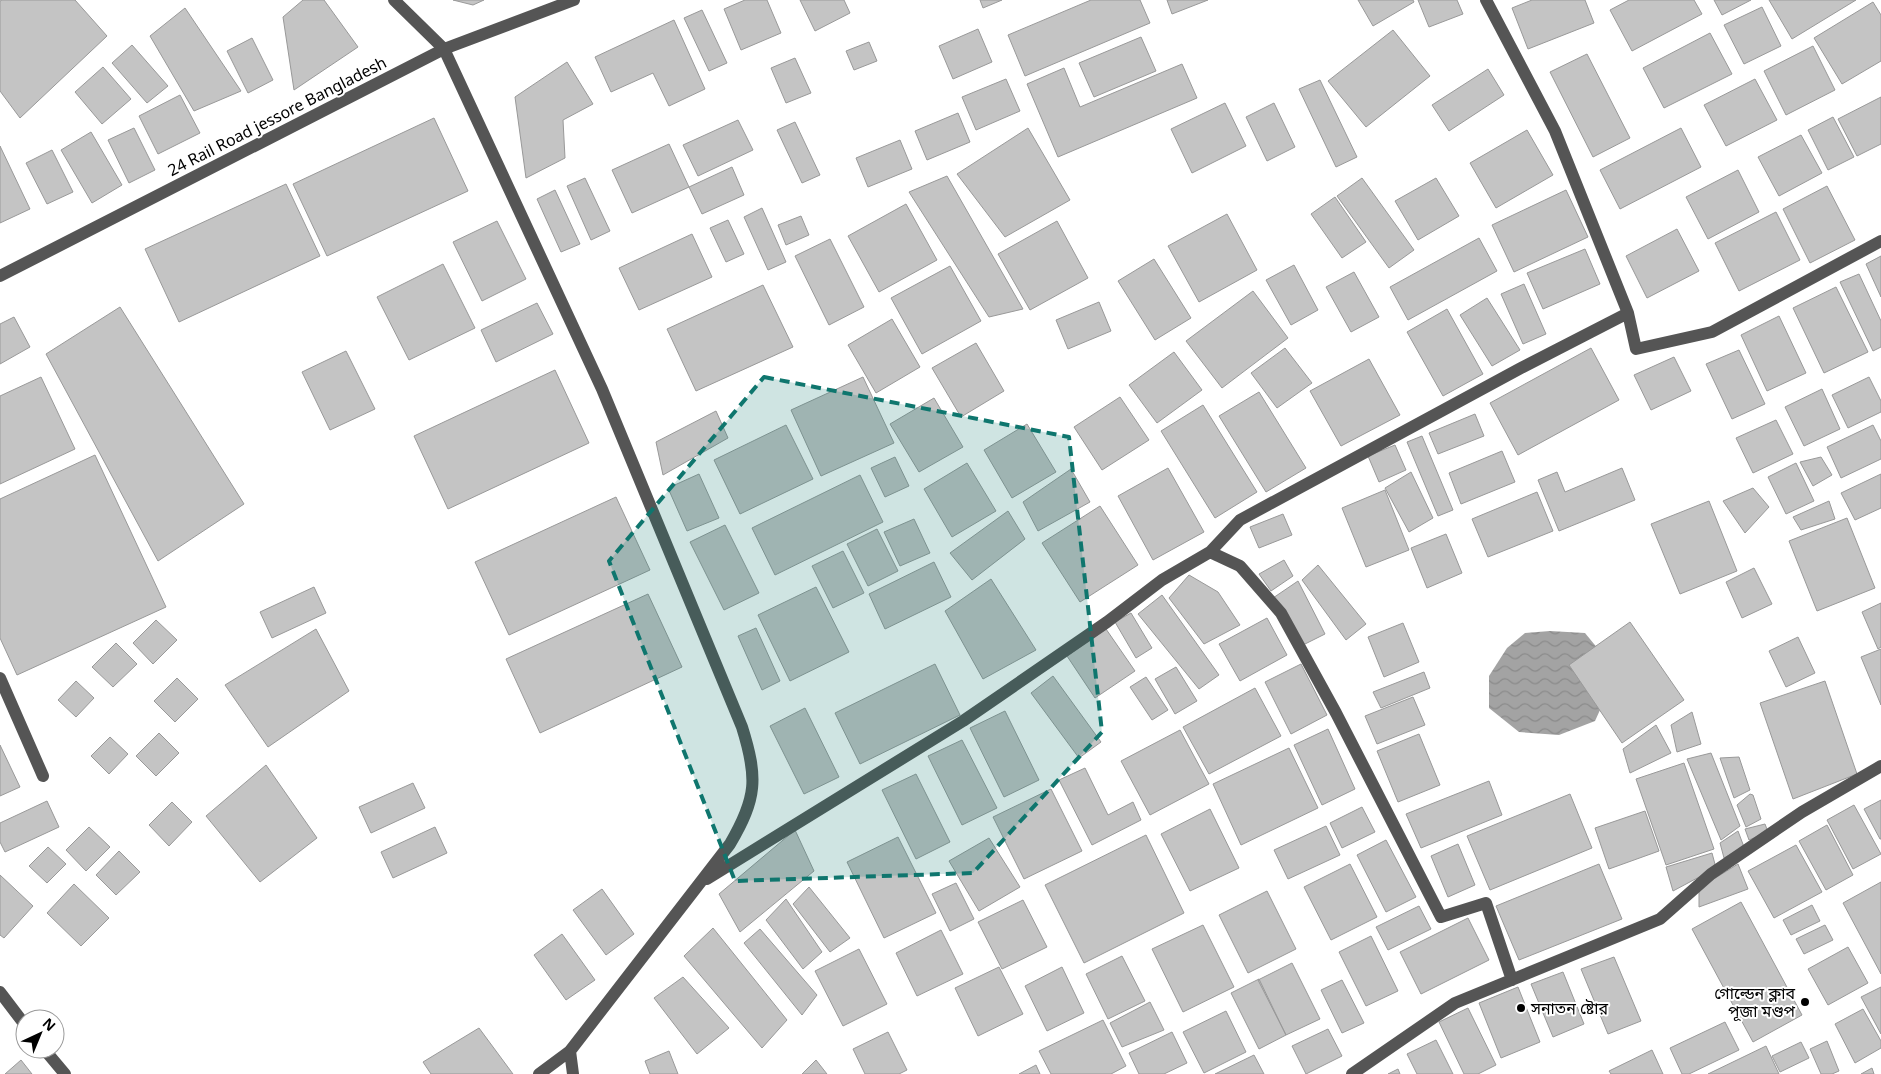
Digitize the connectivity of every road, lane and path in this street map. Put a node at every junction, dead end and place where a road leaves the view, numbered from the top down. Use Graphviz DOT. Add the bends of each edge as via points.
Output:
graph roads {
  1 [pos="394,0"];
  2 [pos="574,0"];
  3 [pos="1486,0"];
  4 [pos="444,49"];
  5 [pos="1881,240"];
  6 [pos="0,276"];
  7 [pos="1628,313"];
  8 [pos="1210,552"];
  9 [pos="0,678"];
  10 [pos="1881,766"];
  11 [pos="43,776"];
  12 [pos="700,883"];
  13 [pos="1512,980"];
  14 [pos="0,992"];
  15 [pos="15,1012"];
  16 [pos="570,1051"];
  17 [pos="52,1059"];
  18 [pos="65,1074"];
  19 [pos="539,1074"];
  20 [pos="573,1074"];
  21 [pos="1352,1074"];
  1 -- 4 [label="street"];
  2 -- 4 [label="street, 24 Rail Road jessore Bangladesh"];
  3 -- 7 [label="street" via="1555,131"];
  4 -- 6 [label="street, 24 Rail Road jessore Bangladesh"];
  4 -- 12 [label="street" via="602,389 742,727 751,757 753,791 745,818"];
  5 -- 7 [label="street" via="1712,332 1636,349"];
  7 -- 8 [label="street" via="1240,520"];
  8 -- 12 [label="street" via="1162,580 963,721"];
  8 -- 13 [label="street" via="1240,566 1281,613 1441,917 1486,903"];
  9 -- 11 [label="street"];
  10 -- 13 [label="street" via="1802,812 1728,862 1660,919"];
  12 -- 16 [label="street"];
  13 -- 21 [label="street" via="1455,1003"];
  14 -- 15 [label="street"];
  16 -- 19 [label="street"];
  16 -- 20 [label="street"];
  17 -- 18 [label="street"];
}
